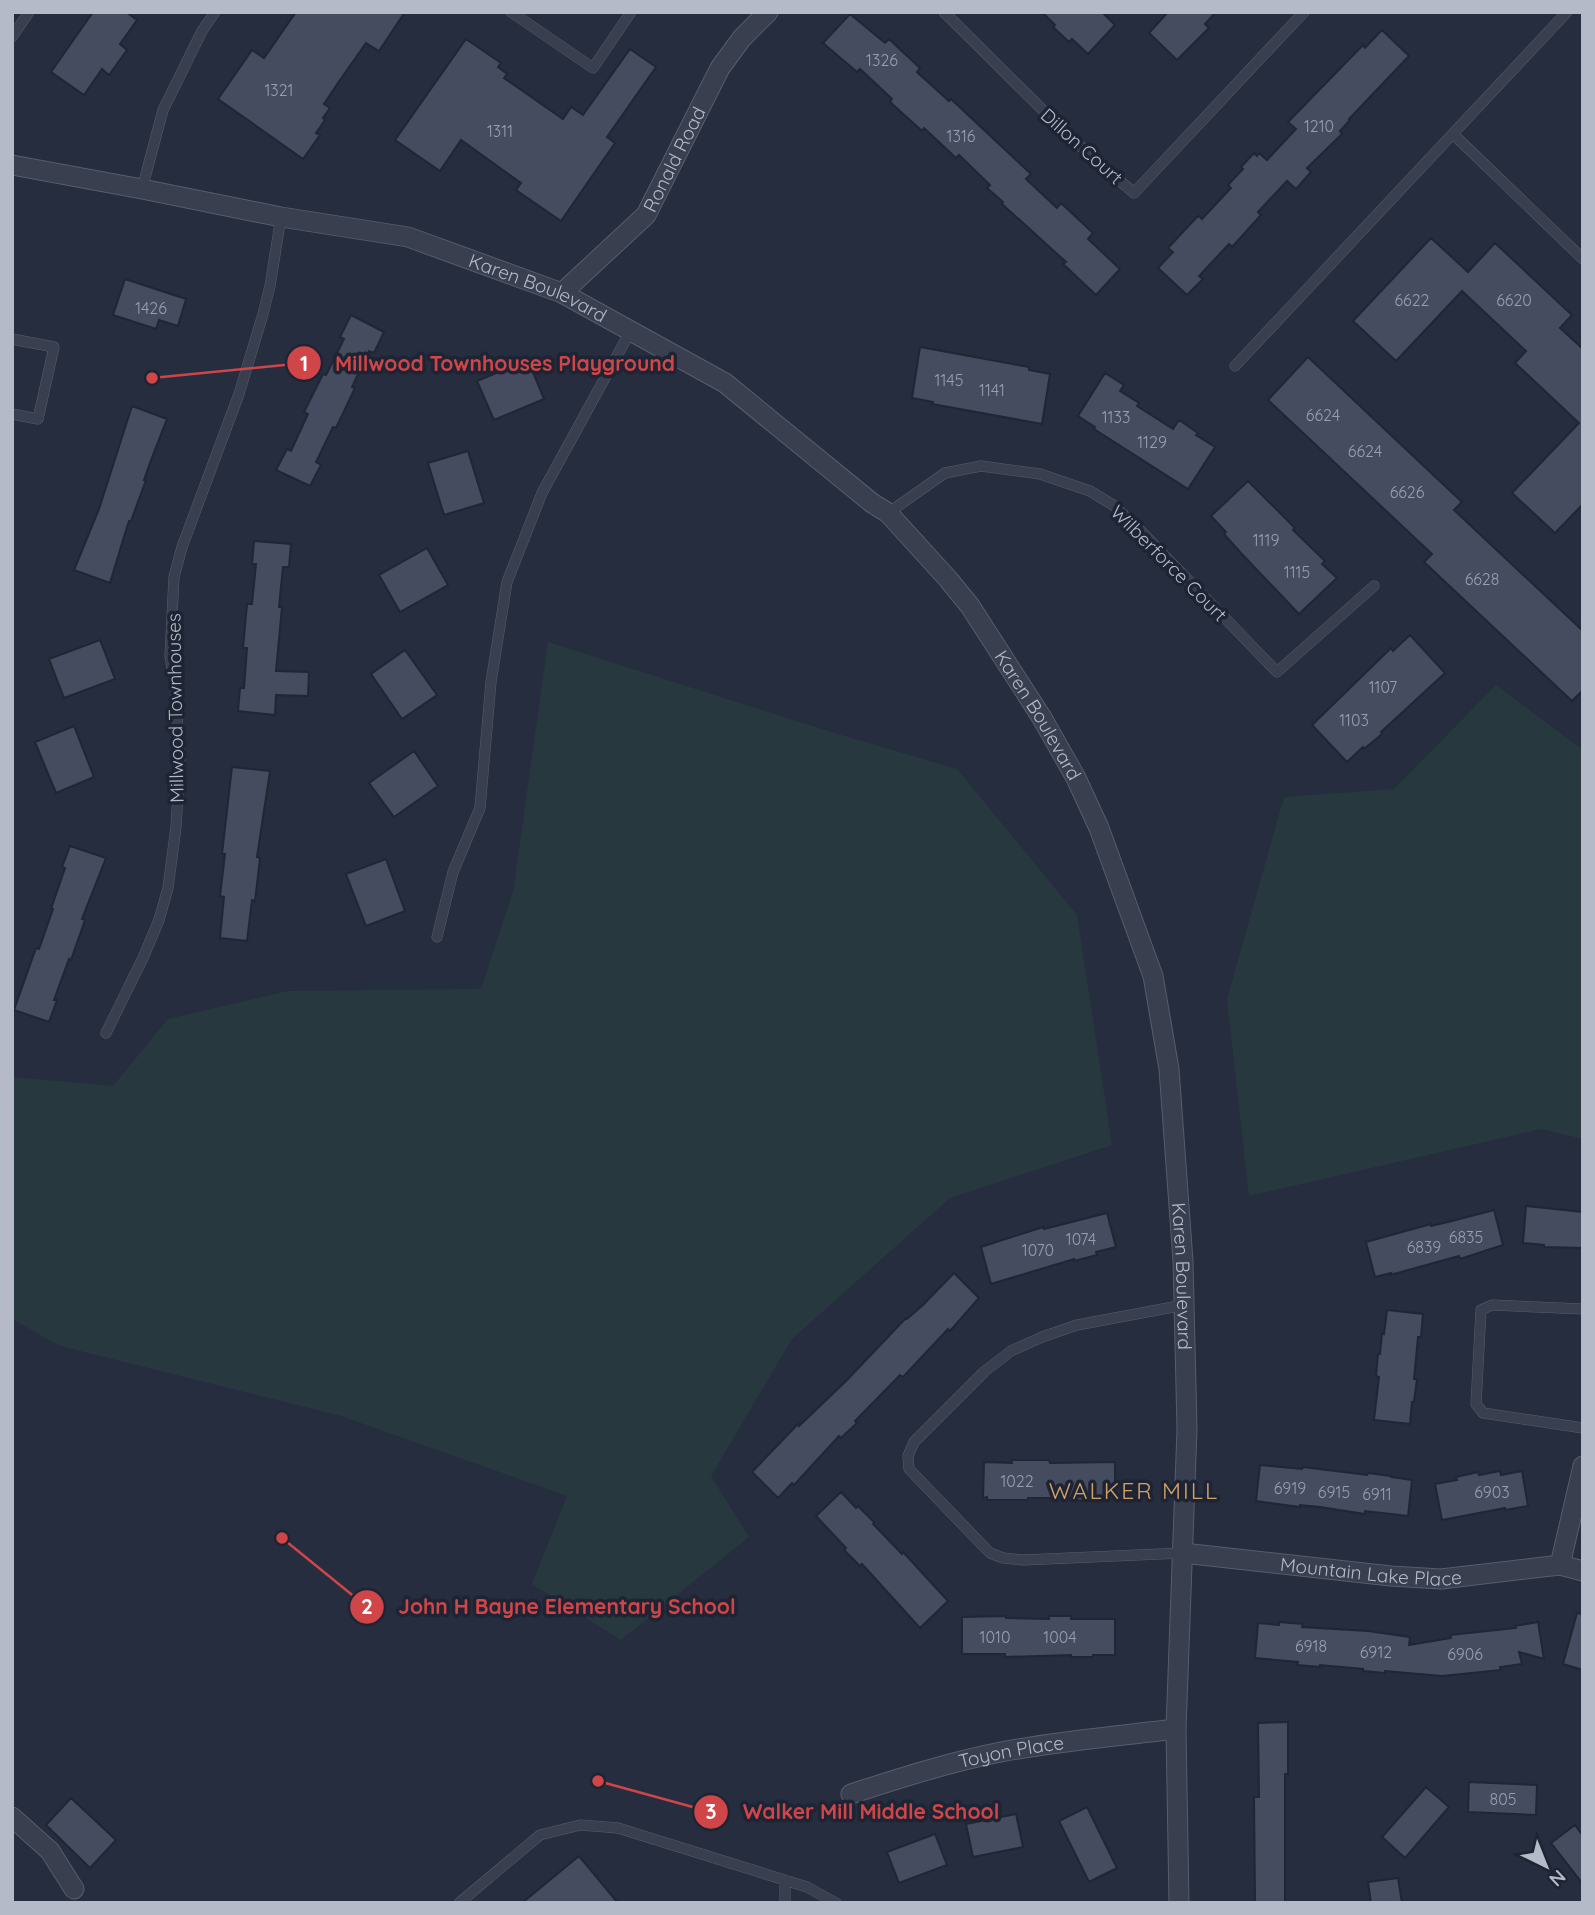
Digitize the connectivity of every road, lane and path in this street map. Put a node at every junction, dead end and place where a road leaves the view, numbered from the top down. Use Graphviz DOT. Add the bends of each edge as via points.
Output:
graph roads {
  1 [pos="29,12"];
  2 [pos="215,12"];
  3 [pos="511,12"];
  4 [pos="631,12"];
  5 [pos="768,12"];
  6 [pos="944,12"];
  7 [pos="1304,12"];
  8 [pos="1567,12"];
  9 [pos="12,37"];
  10 [pos="1453,134"];
  11 [pos="12,165"];
  12 [pos="142,189"];
  13 [pos="281,217"];
  14 [pos="1583,259"];
  15 [pos="562,293"];
  16 [pos="630,332"];
  17 [pos="12,339"];
  18 [pos="1235,366"];
  19 [pos="12,414"];
  20 [pos="888,513"];
  21 [pos="1374,586"];
  22 [pos="437,937"];
  23 [pos="106,1033"];
  24 [pos="1184,1305"];
  25 [pos="1583,1309"];
  26 [pos="1583,1427"];
  27 [pos="1583,1466"];
  28 [pos="1183,1553"];
  29 [pos="1559,1565"];
  30 [pos="1583,1571"];
  31 [pos="1176,1728"];
  32 [pos="851,1794"];
  33 [pos="12,1817"];
  34 [pos="785,1880"];
  35 [pos="74,1889"];
  36 [pos="459,1903"];
  37 [pos="785,1903"];
  38 [pos="836,1903"];
  39 [pos="1179,1903"];
  1 -- 9 [label="lane"];
  2 -- 12 [label="lane" via="163,110"];
  3 -- 4 [label="lane" via="593,68"];
  5 -- 15 [label="street, Ronald Road" via="720,68 646,215"];
  6 -- 7 [label="lane, Dillon Court" via="1072,139 1134,193"];
  8 -- 10 [label="lane"];
  10 -- 14 [label="lane"];
  10 -- 18 [label="lane"];
  11 -- 12 [label="street, Karen Boulevard"];
  12 -- 13 [label="street, Karen Boulevard"];
  13 -- 15 [label="street, Karen Boulevard" via="408,237"];
  13 -- 23 [label="lane, Millwood Townhouses" via="263,314 174,577 170,656 180,760 168,888 154,933"];
  15 -- 16 [label="street, Karen Boulevard"];
  16 -- 20 [label="street, Karen Boulevard" via="726,383"];
  16 -- 22 [label="lane" via="542,493 507,582 491,682 480,808 453,872"];
  17 -- 19 [label="lane" via="54,347 38,419"];
  20 -- 21 [label="lane, Wilberforce Court" via="946,473 981,467 1040,474 1090,491 1138,528 1277,672"];
  20 -- 24 [label="street, Karen Boulevard" via="970,606 1042,718 1076,778 1115,870 1153,976 1170,1069"];
  24 -- 28 [label="street, Karen Boulevard"];
  24 -- 28 [label="lane" via="1077,1325 1011,1351 914,1442 908,1456 909,1469 990,1553 1003,1558"];
  25 -- 26 [label="lane" via="1492,1305 1481,1310 1476,1404 1483,1413"];
  27 -- 29 [label="street"];
  28 -- 29 [label="street, Mountain Lake Place" via="1441,1579"];
  28 -- 31 [label="street, Karen Boulevard"];
  29 -- 30 [label="street, Mountain Lake Place"];
  31 -- 32 [label="street, Toyon Place" via="1001,1752"];
  31 -- 39 [label="street, Karen Boulevard"];
  33 -- 35 [label="street" via="50,1851"];
  34 -- 36 [label="lane" via="618,1828 580,1825 540,1835"];
  34 -- 37 [label="lane"];
  34 -- 38 [label="lane"];
}
